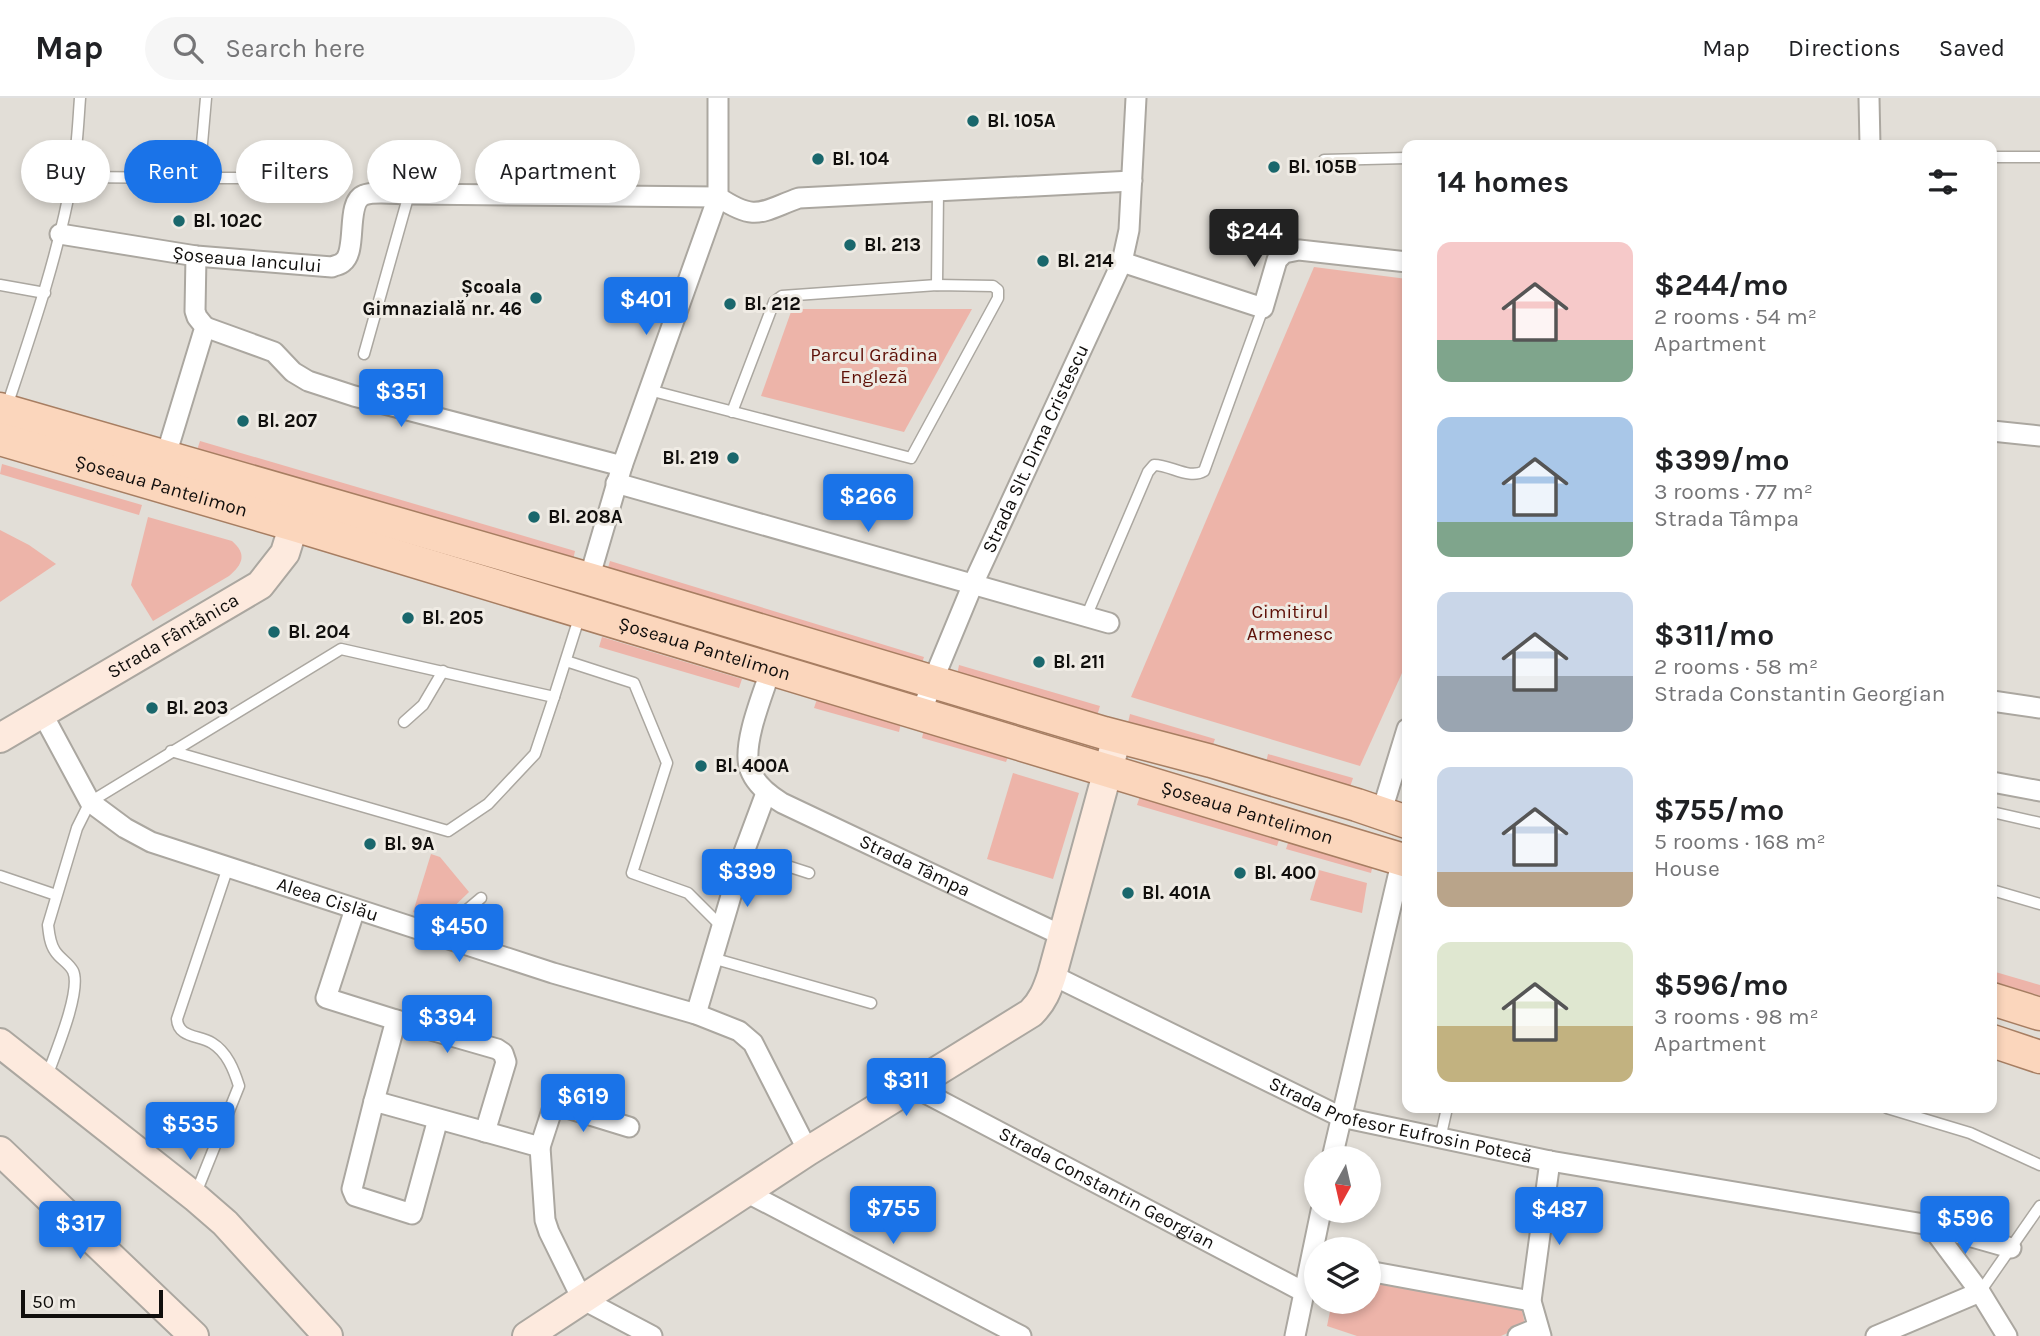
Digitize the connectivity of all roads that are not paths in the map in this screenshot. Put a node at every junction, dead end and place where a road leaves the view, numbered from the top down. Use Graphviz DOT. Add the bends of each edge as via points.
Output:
graph roads {
  1 [pos="80,98"];
  2 [pos="206,98"];
  3 [pos="718,98"];
  4 [pos="1136,98"];
  5 [pos="1869,98"];
  6 [pos="76,140"];
  7 [pos="202,140"];
  8 [pos="1870,140"];
  9 [pos="1997,157"];
  10 [pos="1402,158"];
  11 [pos="2040,158"];
  12 [pos="1324,160"];
  13 [pos="1132,181"];
  14 [pos="938,191"];
  15 [pos="367,195"];
  16 [pos="461,195"];
  17 [pos="718,197"];
  18 [pos="67,203"];
  19 [pos="406,203"];
  20 [pos="60,234"];
  21 [pos="196,256"];
  22 [pos="1402,261"];
  23 [pos="1122,262"];
  24 [pos="0,285"];
  25 [pos="937,285"];
  26 [pos="45,293"];
  27 [pos="1263,309"];
  28 [pos="205,327"];
  29 [pos="364,354"];
  30 [pos="648,390"];
  31 [pos="732,412"];
  32 [pos="2,420"];
  33 [pos="1997,432"];
  34 [pos="2040,436"];
  35 [pos="161,471"];
  36 [pos="619,474"];
  37 [pos="298,511"];
  38 [pos="589,579"];
  39 [pos="973,584"];
  40 [pos="581,612"];
  41 [pos="1086,617"];
  42 [pos="1109,623"];
  43 [pos="566,661"];
  44 [pos="771,668"];
  45 [pos="443,671"];
  46 [pos="932,683"];
  47 [pos="554,697"];
  48 [pos="1997,702"];
  49 [pos="2040,708"];
  50 [pos="42,713"];
  51 [pos="921,714"];
  52 [pos="404,722"];
  53 [pos="1117,737"];
  54 [pos="0,738"];
  55 [pos="171,751"];
  56 [pos="1402,763"];
  57 [pos="1108,770"];
  58 [pos="1997,783"];
  59 [pos="2040,791"];
  60 [pos="766,793"];
  61 [pos="90,802"];
  62 [pos="1997,813"];
  63 [pos="1394,818"];
  64 [pos="2040,823"];
  65 [pos="744,852"];
  66 [pos="1402,859"];
  67 [pos="228,867"];
  68 [pos="1402,872"];
  69 [pos="810,873"];
  70 [pos="0,876"];
  71 [pos="1997,891"];
  72 [pos="56,895"];
  73 [pos="481,898"];
  74 [pos="2040,904"];
  75 [pos="355,909"];
  76 [pos="721,926"];
  77 [pos="437,936"];
  78 [pos="1063,936"];
  79 [pos="712,958"];
  80 [pos="1052,975"];
  81 [pos="1997,1001"];
  82 [pos="871,1003"];
  83 [pos="696,1014"];
  84 [pos="2040,1014"];
  85 [pos="396,1020"];
  86 [pos="0,1043"];
  87 [pos="1997,1043"];
  88 [pos="2040,1057"];
  89 [pos="46,1080"];
  90 [pos="912,1086"];
  91 [pos="374,1101"];
  92 [pos="1446,1113"];
  93 [pos="1904,1113"];
  94 [pos="1341,1117"];
  95 [pos="439,1119"];
  96 [pos="629,1127"];
  97 [pos="485,1132"];
  98 [pos="1440,1139"];
  99 [pos="1335,1146"];
  100 [pos="540,1147"];
  101 [pos="0,1151"];
  102 [pos="808,1151"];
  103 [pos="1550,1161"];
  104 [pos="2040,1165"];
  105 [pos="746,1192"];
  106 [pos="195,1197"];
  107 [pos="2040,1206"];
  108 [pos="1930,1225"];
  109 [pos="2011,1248"];
  110 [pos="1381,1273"];
  111 [pos="1304,1292"];
  112 [pos="1980,1292"];
  113 [pos="582,1299"];
  114 [pos="1531,1301"];
  115 [pos="1539,1332"];
  116 [pos="1300,1335"];
  117 [pos="194,1336"];
  118 [pos="328,1336"];
  119 [pos="527,1336"];
  120 [pos="652,1336"];
  121 [pos="1021,1336"];
  122 [pos="1518,1336"];
  123 [pos="1876,1336"];
  124 [pos="2007,1336"];
  1 -- 6 [label="lane"];
  2 -- 7 [label="lane"];
  3 -- 17 [label="street"];
  4 -- 13 [label="street, Strada Slt. Dima Cristescu"];
  5 -- 8 [label="street"];
  9 -- 11 [label="lane"];
  10 -- 12 [label="lane"];
  13 -- 14 [label="street"];
  13 -- 23 [label="street, Strada Slt. Dima Cristescu"];
  14 -- 17 [label="street" via="799,198 751,213"];
  14 -- 25 [label="lane"];
  15 -- 21 [label="street, Șoseaua Iancului" via="357,200 348,255 332,267"];
  16 -- 17 [label="street, Șoseaua Iancului"];
  17 -- 30 [label="street"];
  18 -- 20 [label="lane"];
  19 -- 29 [label="lane"];
  20 -- 21 [label="street, Șoseaua Iancului"];
  20 -- 26 [label="lane"];
  21 -- 28 [label="street" via="195,311"];
  22 -- 27 [label="street" via="1299,250 1284,253 1277,260"];
  23 -- 27 [label="street"];
  23 -- 39 [label="street, Strada Slt. Dima Cristescu"];
  24 -- 26 [label="lane"];
  25 -- 31 [label="lane" via="782,296 774,302"];
  25 -- 31 [label="lane" via="993,286 998,298 911,458"];
  26 -- 32 [label="lane"];
  27 -- 41 [label="lane" via="1204,471 1192,474 1154,465 1148,472"];
  28 -- 35 [label="street"];
  28 -- 36 [label="street" via="274,352 308,381"];
  30 -- 31 [label="lane"];
  30 -- 36 [label="street"];
  32 -- 35 [label="main road, Șoseaua Pantelimon"];
  33 -- 34 [label="street"];
  35 -- 37 [label="main road, Șoseaua Pantelimon"];
  36 -- 38 [label="street"];
  36 -- 39 [label="street"];
  37 -- 38 [label="main road, Șoseaua Pantelimon"];
  37 -- 40 [label="main road, Șoseaua Pantelimon"];
  37 -- 50 [label="street, Strada Fântânica" via="285,552 260,585"];
  38 -- 46 [label="main road, Șoseaua Pantelimon"];
  39 -- 41 [label="street"];
  39 -- 46 [label="street, Strada Slt. Dima Cristescu"];
  40 -- 43 [label="lane"];
  40 -- 44 [label="main road, Șoseaua Pantelimon"];
  41 -- 42 [label="street"];
  43 -- 47 [label="lane"];
  43 -- 76 [label="lane" via="634,683 667,763 632,873 688,893"];
  44 -- 51 [label="main road, Șoseaua Pantelimon"];
  44 -- 60 [label="street" via="748,745 749,768"];
  45 -- 47 [label="lane"];
  45 -- 52 [label="lane" via="423,705"];
  45 -- 55 [label="lane" via="341,649"];
  46 -- 51 [label="street, Strada Slt. Dima Cristescu"];
  46 -- 53 [label="main road, Șoseaua Pantelimon"];
  47 -- 55 [label="lane" via="534,754 488,804 448,831"];
  48 -- 49 [label="street"];
  50 -- 54 [label="street, Strada Fântânica"];
  50 -- 61 [label="street, Aleea Cislău"];
  51 -- 57 [label="main road, Șoseaua Pantelimon"];
  53 -- 57 [label="street"];
  53 -- 63 [label="main road, Șoseaua Pantelimon"];
  55 -- 61 [label="lane"];
  56 -- 63 [label="street"];
  57 -- 66 [label="main road, Șoseaua Pantelimon"];
  57 -- 78 [label="street"];
  58 -- 59 [label="street"];
  60 -- 65 [label="street"];
  60 -- 78 [label="street, Strada Tâmpa"];
  61 -- 67 [label="street, Aleea Cislău" via="151,842"];
  61 -- 72 [label="lane"];
  62 -- 64 [label="lane"];
  65 -- 69 [label="lane"];
  65 -- 76 [label="street"];
  67 -- 75 [label="street, Aleea Cislău"];
  67 -- 106 [label="lane" via="177,1019 182,1032 212,1043 223,1053 239,1086"];
  68 -- 94 [label="street"];
  70 -- 72 [label="lane"];
  71 -- 74 [label="lane"];
  72 -- 89 [label="lane" via="48,925 50,939 76,979"];
  73 -- 77 [label="lane"];
  75 -- 77 [label="street, Aleea Cislău"];
  75 -- 85 [label="street" via="326,998"];
  76 -- 79 [label="street"];
  77 -- 83 [label="street, Aleea Cislău"];
  78 -- 80 [label="street"];
  79 -- 82 [label="lane"];
  79 -- 83 [label="street"];
  80 -- 90 [label="street" via="1031,1013"];
  80 -- 94 [label="street, Strada Profesor Eufrosin Potecă"];
  81 -- 84 [label="main road"];
  83 -- 102 [label="street, Aleea Cislău" via="739,1031 753,1043"];
  85 -- 91 [label="street"];
  85 -- 97 [label="street" via="503,1054 506,1062"];
  86 -- 89 [label="street"];
  87 -- 88 [label="main road"];
  89 -- 106 [label="street"];
  90 -- 102 [label="street"];
  90 -- 111 [label="street, Strada Constantin Georgian"];
  91 -- 95 [label="street"];
  91 -- 95 [label="street" via="352,1193 412,1214"];
  92 -- 98 [label="lane"];
  93 -- 104 [label="lane" via="1970,1133"];
  94 -- 98 [label="street, Strada Profesor Eufrosin Potecă"];
  94 -- 99 [label="street"];
  95 -- 97 [label="street"];
  96 -- 100 [label="street" via="554,1104"];
  97 -- 100 [label="street"];
  98 -- 103 [label="street, Strada Profesor Eufrosin Potecă"];
  100 -- 113 [label="street" via="545,1220"];
  101 -- 117 [label="street"];
  102 -- 105 [label="street"];
  103 -- 108 [label="street, Strada Profesor Eufrosin Potecă"];
  103 -- 114 [label="street"];
  105 -- 113 [label="street"];
  105 -- 121 [label="street"];
  106 -- 118 [label="street" via="225,1223"];
  107 -- 109 [label="lane"];
  108 -- 109 [label="street, Strada Profesor Eufrosin Potecă"];
  108 -- 112 [label="street"];
  109 -- 112 [label="lane"];
  110 -- 114 [label="street"];
  111 -- 116 [label="street"];
  112 -- 123 [label="street"];
  112 -- 124 [label="street"];
  113 -- 119 [label="street"];
  113 -- 120 [label="street"];
  114 -- 115 [label="street"];
  115 -- 122 [label="street"];
}
